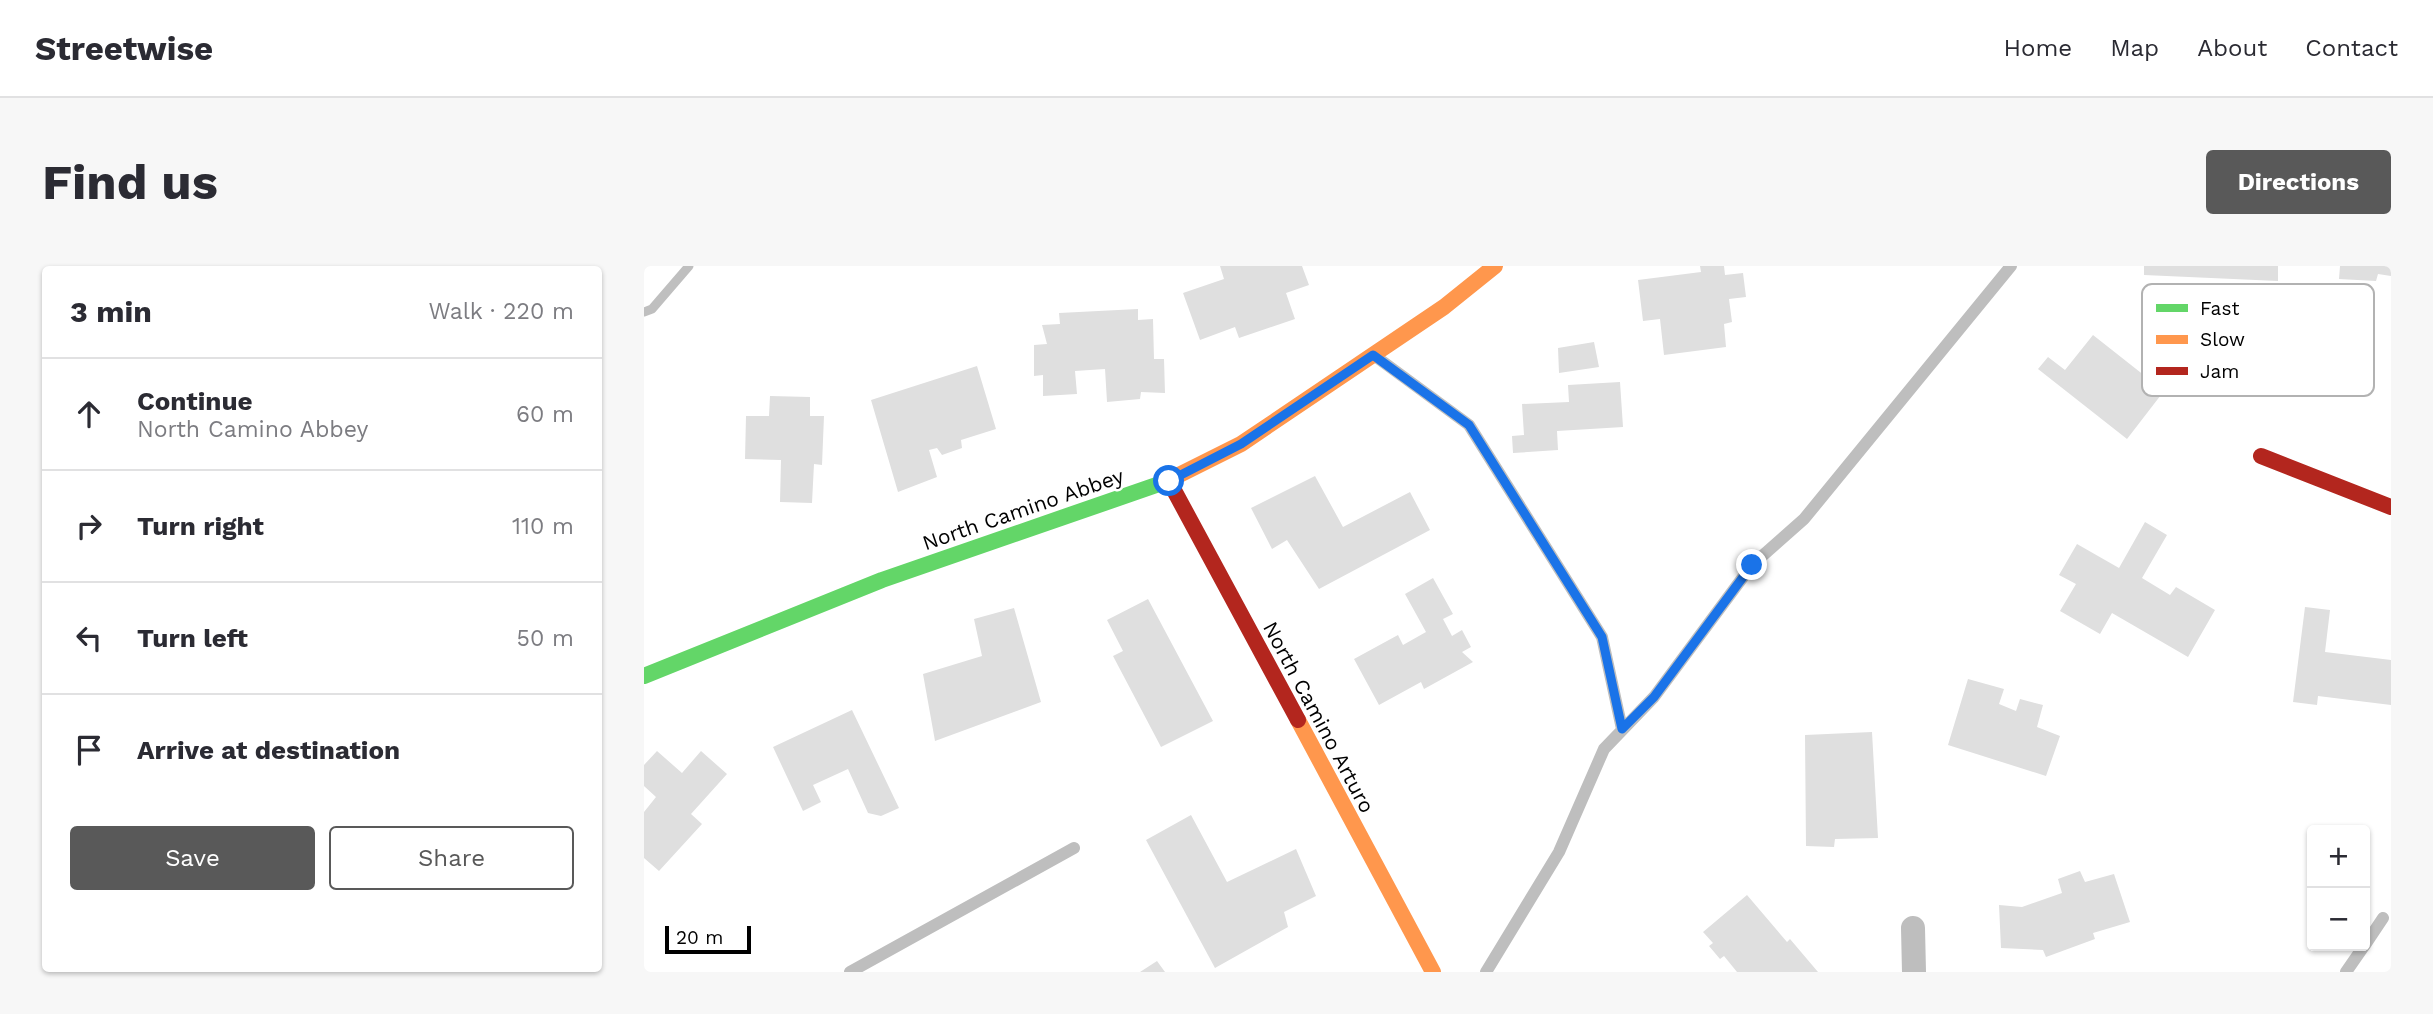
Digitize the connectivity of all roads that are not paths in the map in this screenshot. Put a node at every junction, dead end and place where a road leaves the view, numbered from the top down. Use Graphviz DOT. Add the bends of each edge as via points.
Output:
graph roads {
  1 [pos="1495,266"];
  2 [pos="2011,266"];
  3 [pos="1373,355"];
  4 [pos="2261,456"];
  5 [pos="1169,481"];
  6 [pos="2391,507"];
  7 [pos="644,676"];
  8 [pos="1622,729"];
  9 [pos="1074,848"];
  10 [pos="2383,918"];
  11 [pos="1913,928"];
  12 [pos="2370,936"];
  13 [pos="2360,951"];
  14 [pos="850,972"];
  15 [pos="1433,972"];
  16 [pos="1486,972"];
  17 [pos="1914,972"];
  18 [pos="2346,972"];
  1 -- 3 [label="street, North Camino Abbey"];
  2 -- 8 [label="lane" via="1804,519 1752,565 1654,697"];
  3 -- 5 [label="street, North Camino Abbey" via="1241,444"];
  3 -- 8 [label="lane" via="1469,425 1602,637"];
  4 -- 6 [label="street"];
  5 -- 7 [label="street, North Camino Abbey" via="882,580"];
  5 -- 15 [label="street, North Camino Arturo"];
  8 -- 16 [label="lane" via="1604,749 1559,852"];
  9 -- 14 [label="lane"];
  10 -- 12 [label="lane"];
  11 -- 17 [label="street"];
  13 -- 18 [label="lane"];
}
